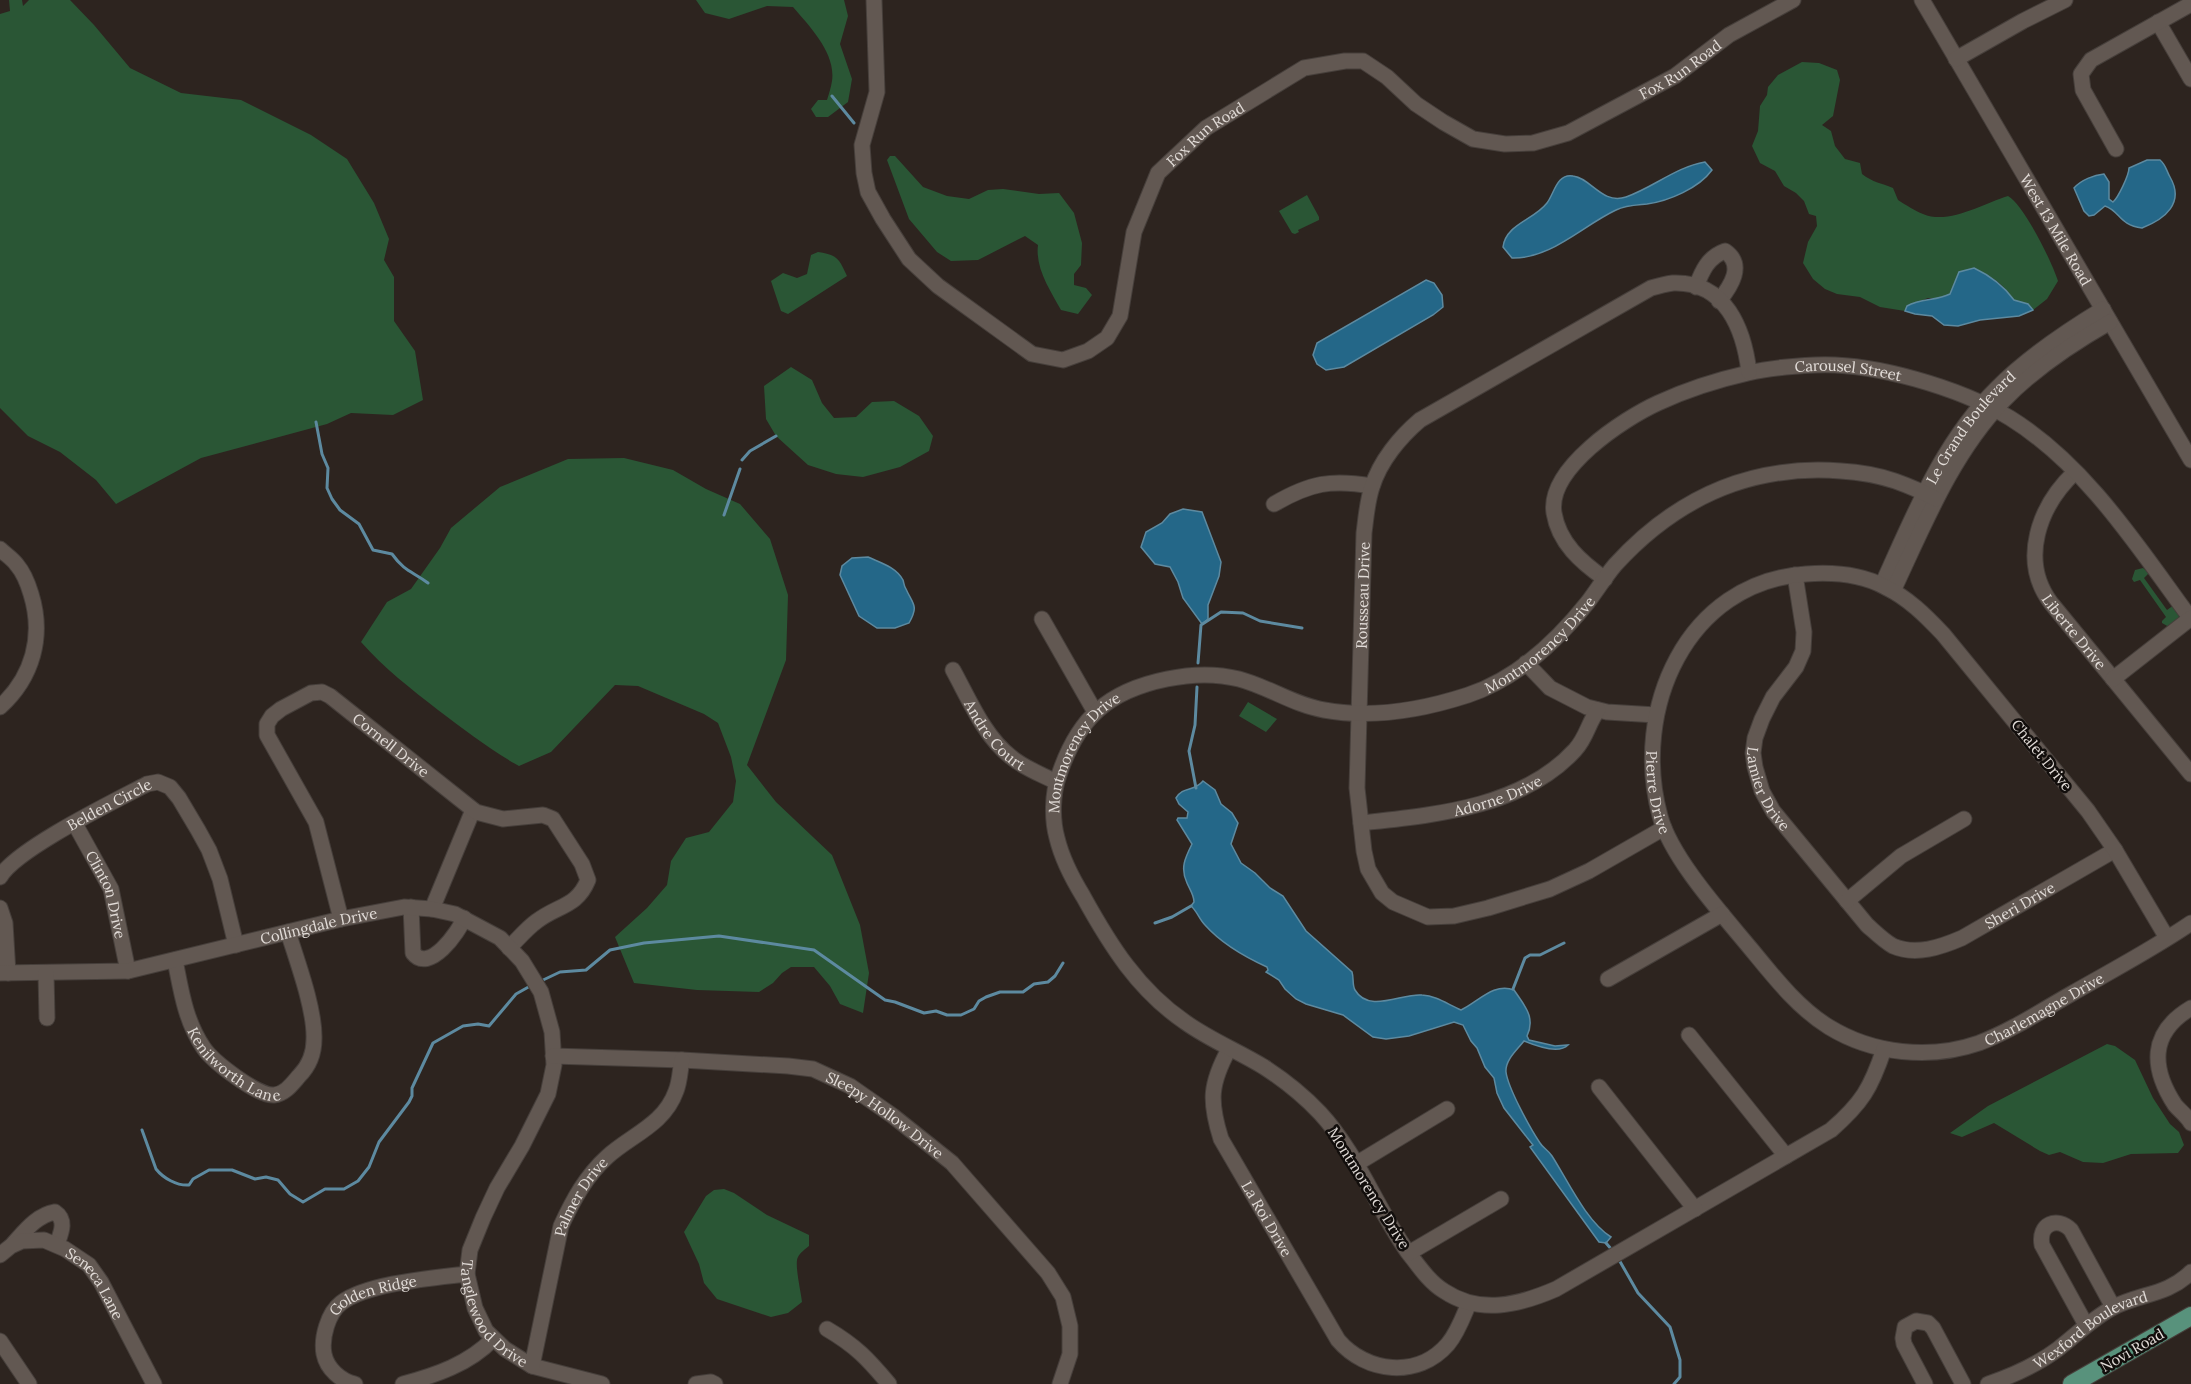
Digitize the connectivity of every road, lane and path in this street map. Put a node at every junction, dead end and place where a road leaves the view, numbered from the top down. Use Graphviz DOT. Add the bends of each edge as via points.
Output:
graph roads {
  1 [pos="874,0"];
  2 [pos="1793,0"];
  3 [pos="1922,0"];
  4 [pos="2065,0"];
  5 [pos="2191,4"];
  6 [pos="2158,22"];
  7 [pos="1956,59"];
  8 [pos="2191,79"];
  9 [pos="2116,149"];
  10 [pos="1696,287"];
  11 [pos="1719,300"];
  12 [pos="2107,316"];
  13 [pos="1749,372"];
  14 [pos="1988,408"];
  15 [pos="2191,460"];
  16 [pos="2075,472"];
  17 [pos="1372,486"];
  18 [pos="1930,496"];
  19 [pos="1274,504"];
  20 [pos="0,549"];
  21 [pos="1795,575"];
  22 [pos="1605,579"];
  23 [pos="1887,588"];
  24 [pos="2191,618"];
  25 [pos="1042,619"];
  26 [pos="1526,663"];
  27 [pos="952,670"];
  28 [pos="2113,679"];
  29 [pos="0,707"];
  30 [pos="1598,710"];
  31 [pos="1095,712"];
  32 [pos="1358,713"];
  33 [pos="1656,715"];
  34 [pos="2191,774"];
  35 [pos="1056,782"];
  36 [pos="473,810"];
  37 [pos="1964,819"];
  38 [pos="1361,823"];
  39 [pos="75,824"];
  40 [pos="1664,828"];
  41 [pos="2115,850"];
  42 [pos="0,877"];
  43 [pos="1847,901"];
  44 [pos="411,907"];
  45 [pos="0,908"];
  46 [pos="432,909"];
  47 [pos="1722,914"];
  48 [pos="464,918"];
  49 [pos="341,919"];
  50 [pos="2191,924"];
  51 [pos="288,932"];
  52 [pos="2167,938"];
  53 [pos="236,945"];
  54 [pos="509,948"];
  55 [pos="1919,950"];
  56 [pos="175,960"];
  57 [pos="128,970"];
  58 [pos="4,973"];
  59 [pos="46,973"];
  60 [pos="1608,979"];
  61 [pos="2191,1008"];
  62 [pos="47,1018"];
  63 [pos="1689,1035"];
  64 [pos="1229,1049"];
  65 [pos="1884,1049"];
  66 [pos="553,1056"];
  67 [pos="682,1060"];
  68 [pos="1599,1087"];
  69 [pos="1447,1109"];
  70 [pos="2191,1123"];
  71 [pos="1786,1156"];
  72 [pos="1356,1164"];
  73 [pos="1501,1199"];
  74 [pos="1695,1209"];
  75 [pos="57,1244"];
  76 [pos="5,1250"];
  77 [pos="1409,1253"];
  78 [pos="2191,1272"];
  79 [pos="467,1274"];
  80 [pos="1469,1303"];
  81 [pos="2113,1307"];
  82 [pos="2191,1316"];
  83 [pos="2086,1325"];
  84 [pos="827,1329"];
  85 [pos="493,1339"];
  86 [pos="0,1341"];
  87 [pos="532,1366"];
  88 [pos="1376,1366"];
  89 [pos="1372,1382"];
  90 [pos="29,1384"];
  91 [pos="154,1384"];
  92 [pos="355,1384"];
  93 [pos="403,1384"];
  94 [pos="602,1384"];
  95 [pos="696,1384"];
  96 [pos="716,1384"];
  97 [pos="890,1384"];
  98 [pos="1060,1384"];
  99 [pos="1925,1384"];
  100 [pos="1963,1384"];
  101 [pos="1988,1384"];
  102 [pos="2072,1384"];
  1 -- 2 [label="street, Fox Run Road" via="877,92 862,146 868,192 909,260 938,286 1032,354 1063,360 1088,351 1107,338 1120,316 1134,232 1158,173 1206,128 1304,68 1363,61 1387,77 1416,105 1473,139 1533,143 1568,133 1675,76 1729,35"];
  3 -- 7 [label="street, West 13 Mile Road"];
  4 -- 7 [label="street"];
  5 -- 6 [label="street"];
  6 -- 8 [label="street"];
  6 -- 9 [label="street" via="2091,60 2081,74 2083,90"];
  7 -- 12 [label="street, West 13 Mile Road"];
  10 -- 11 [label="street, Rousseau Drive"];
  10 -- 11 [label="street" via="1708,261 1725,251 1735,265 1734,276"];
  10 -- 17 [label="street, Rousseau Drive" via="1674,283 1651,288 1420,420 1393,448"];
  11 -- 13 [label="street, Rousseau Drive" via="1742,332"];
  12 -- 14 [label="street, Le Grand Boulevard" via="2092,332"];
  12 -- 15 [label="street, West 13 Mile Road"];
  13 -- 14 [label="street, Carousel Street" via="1816,365 1898,374"];
  13 -- 22 [label="street, Carousel Street" via="1656,404 1609,433 1579,457 1564,476 1555,494 1553,511 1561,534 1571,551"];
  14 -- 16 [label="street, Carousel Street" via="2028,431"];
  14 -- 18 [label="street, Le Grand Boulevard" via="1971,442"];
  16 -- 24 [label="street, Carousel Street" via="2115,517"];
  16 -- 28 [label="street, Liberte Drive" via="2041,520 2034,562 2046,596"];
  17 -- 19 [label="street" via="1316,484"];
  17 -- 32 [label="street, Rousseau Drive" via="1364,533"];
  18 -- 22 [label="street, Montmorency Drive" via="1893,480 1861,473 1794,470 1759,477 1708,493 1664,519 1640,539"];
  18 -- 23 [label="street, Le Grand Boulevard"];
  20 -- 29 [label="street" via="17,564 27,582 37,630 34,654 23,681"];
  21 -- 23 [label="street, Pierre Drive" via="1852,576"];
  21 -- 33 [label="street, Pierre Drive" via="1744,590 1723,602 1706,619 1667,676"];
  21 -- 43 [label="street, Lamier Drive" via="1803,651 1762,719 1755,738 1755,767 1773,811"];
  22 -- 26 [label="street, Montmorency Drive" via="1564,631"];
  23 -- 41 [label="street, Chalet Drive" via="1920,610 1943,634 2088,811"];
  24 -- 28 [label="street"];
  25 -- 31 [label="street"];
  26 -- 30 [label="street" via="1550,688"];
  26 -- 32 [label="street, Montmorency Drive" via="1479,691 1432,707"];
  27 -- 35 [label="street, Andre Court" via="993,739 1009,756"];
  28 -- 34 [label="street, Liberte Drive"];
  30 -- 33 [label="street"];
  30 -- 38 [label="street, Adorne Drive" via="1576,749 1553,771 1533,782 1464,808"];
  31 -- 32 [label="street, Montmorency Drive" via="1121,693 1142,684 1210,674 1246,681 1302,705"];
  31 -- 35 [label="street, Montmorency Drive" via="1080,730"];
  32 -- 38 [label="street, Rousseau Drive" via="1357,788"];
  33 -- 40 [label="street, Pierre Drive" via="1652,743 1654,780"];
  35 -- 64 [label="street, Montmorency Drive" via="1056,836 1067,869 1120,960 1142,986 1182,1021"];
  36 -- 46 [label="street"];
  36 -- 49 [label="street, Cornell Drive" via="322,692 311,693 272,716 267,735 316,822"];
  36 -- 54 [label="street, Cornell Drive" via="503,819 543,815 554,819 588,880 583,892 537,920"];
  37 -- 43 [label="street" via="1901,856"];
  38 -- 40 [label="street, Rousseau Drive" via="1364,851 1382,893 1428,917 1454,916 1550,889"];
  39 -- 42 [label="street, Belden Circle" via="36,846 8,866"];
  39 -- 53 [label="street, Belden Circle" via="147,784 158,782 170,787 212,856"];
  39 -- 57 [label="street, Clinton Drive" via="111,889"];
  40 -- 47 [label="street, Pierre Drive" via="1681,860"];
  41 -- 52 [label="street, Chalet Drive"];
  41 -- 55 [label="street, Sheri Drive" via="1962,938 1941,947"];
  43 -- 55 [label="street, Lamier Drive" via="1894,946"];
  44 -- 46 [label="street, Collingdale Drive"];
  44 -- 48 [label="street" via="413,953 422,959 448,944"];
  44 -- 49 [label="street, Collingdale Drive"];
  45 -- 58 [label="street" via="7,939"];
  46 -- 48 [label="street, Collingdale Drive"];
  47 -- 60 [label="street"];
  47 -- 65 [label="street, Pierre Drive" via="1803,1007 1828,1027 1867,1046"];
  48 -- 54 [label="street, Collingdale Drive" via="500,938"];
  49 -- 51 [label="street, Collingdale Drive"];
  50 -- 52 [label="street, Charlemagne Drive"];
  51 -- 53 [label="street, Collingdale Drive"];
  51 -- 56 [label="street, Kenilworth Lane" via="304,986 314,1041 305,1070 288,1089 274,1095 243,1082 203,1048 189,1022"];
  52 -- 65 [label="street, Charlemagne Drive" via="2024,1022 1978,1043 1942,1052"];
  53 -- 56 [label="street, Collingdale Drive"];
  54 -- 66 [label="street, Collingdale Drive" via="541,992 552,1032"];
  56 -- 57 [label="street, Collingdale Drive"];
  57 -- 59 [label="street, Collingdale Drive"];
  58 -- 59 [label="street, Collingdale Drive"];
  59 -- 62 [label="street"];
  61 -- 70 [label="street" via="2165,1031 2156,1054 2163,1083"];
  63 -- 71 [label="street"];
  64 -- 72 [label="street, Montmorency Drive" via="1292,1086 1331,1127"];
  64 -- 88 [label="street, La Roi Drive" via="1213,1086 1213,1113 1221,1139 1338,1340 1347,1351"];
  65 -- 71 [label="street, Montmorency Drive" via="1875,1077 1850,1114 1831,1131"];
  66 -- 67 [label="street, Sleepy Hollow Drive"];
  66 -- 79 [label="street, Tanglewood Drive" via="548,1094 496,1188 470,1250"];
  67 -- 87 [label="street, Palmer Drive" via="677,1090 663,1115 592,1171 561,1226"];
  67 -- 98 [label="street, Sleepy Hollow Drive" via="813,1069 850,1086 952,1163 1048,1273 1063,1297 1070,1326 1070,1354"];
  68 -- 74 [label="street"];
  69 -- 72 [label="street"];
  71 -- 74 [label="street, Montmorency Drive"];
  72 -- 77 [label="street, Montmorency Drive"];
  73 -- 77 [label="street"];
  74 -- 80 [label="street, Montmorency Drive" via="1530,1300 1507,1305"];
  75 -- 76 [label="street, Seneca Lane" via="32,1239"];
  75 -- 76 [label="street" via="62,1221 51,1212 35,1221"];
  75 -- 91 [label="street, Seneca Lane" via="93,1270"];
  77 -- 80 [label="street, Montmorency Drive" via="1442,1291"];
  78 -- 81 [label="street, Wexford Boulevard" via="2172,1287"];
  79 -- 85 [label="street, Tanglewood Drive" via="475,1308"];
  79 -- 92 [label="street, Golden Ridge" via="412,1280 362,1292 339,1304 326,1325 324,1355 330,1369 345,1382"];
  80 -- 88 [label="street, La Roi Drive" via="1458,1330 1430,1359 1408,1368"];
  81 -- 83 [label="street, Wexford Boulevard"];
  81 -- 83 [label="street" via="2071,1230 2060,1223 2048,1224 2042,1234 2042,1245"];
  82 -- 102 [label="main road, Novi Road"];
  83 -- 101 [label="street, Wexford Boulevard" via="2055,1352"];
  84 -- 97 [label="street" via="860,1350"];
  85 -- 87 [label="street, Tanglewood Drive"];
  85 -- 93 [label="street" via="442,1372"];
  86 -- 90 [label="street"];
  87 -- 94 [label="street, Tanglewood Drive"];
  88 -- 89 [label="street"];
  95 -- 96 [label="street"];
  99 -- 100 [label="street" via="1903,1338 1905,1327 1916,1321 1933,1328"];
}
